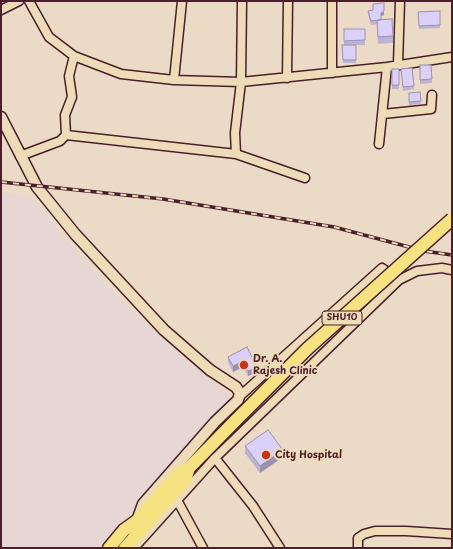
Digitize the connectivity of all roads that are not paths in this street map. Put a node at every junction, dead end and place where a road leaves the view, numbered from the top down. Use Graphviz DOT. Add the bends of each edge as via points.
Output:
graph roads {
  1 [pos="19,1"];
  2 [pos="29,1"];
  3 [pos="182,1"];
  4 [pos="242,1"];
  5 [pos="288,1"];
  6 [pos="332,1"];
  7 [pos="400,1"];
  8 [pos="1,10"];
  9 [pos="74,56"];
  10 [pos="452,58"];
  11 [pos="398,64"];
  12 [pos="387,67"];
  13 [pos="332,73"];
  14 [pos="287,78"];
  15 [pos="174,80"];
  16 [pos="240,82"];
  17 [pos="432,95"];
  18 [pos="383,114"];
  19 [pos="1,117"];
  20 [pos="66,135"];
  21 [pos="379,144"];
  22 [pos="236,154"];
  23 [pos="20,156"];
  24 [pos="304,178"];
  25 [pos="452,219"];
  26 [pos="452,270"];
  27 [pos="399,280"];
  28 [pos="296,346"];
  29 [pos="315,362"];
  30 [pos="240,396"];
  31 [pos="215,458"];
  32 [pos="189,468"];
  33 [pos="177,500"];
  34 [pos="138,520"];
  35 [pos="452,534"];
  36 [pos="109,548"];
  37 [pos="125,548"];
  38 [pos="134,548"];
  39 [pos="203,548"];
  40 [pos="280,548"];
  41 [pos="358,548"];
  1 -- 8 [label="street"];
  2 -- 9 [label="street" via="48,37"];
  3 -- 15 [label="street"];
  4 -- 16 [label="street"];
  5 -- 14 [label="street"];
  6 -- 13 [label="street"];
  7 -- 11 [label="street"];
  9 -- 15 [label="street" via="121,74"];
  9 -- 20 [label="street" via="69,76 72,97 65,115"];
  10 -- 11 [label="street"];
  11 -- 12 [label="street"];
  12 -- 13 [label="street"];
  12 -- 18 [label="street"];
  13 -- 14 [label="street"];
  14 -- 16 [label="street"];
  15 -- 16 [label="street"];
  16 -- 22 [label="street" via="235,133"];
  17 -- 18 [label="street" via="431,109"];
  18 -- 21 [label="street"];
  19 -- 23 [label="street"];
  20 -- 22 [label="street"];
  20 -- 23 [label="street" via="60,141"];
  22 -- 24 [label="street"];
  23 -- 30 [label="street" via="37,187 54,210 109,273 164,330 210,370 236,387"];
  25 -- 32 [label="main road, SHU10, bridge" via="307,349"];
  26 -- 27 [label="street" via="442,268 417,271"];
  27 -- 28 [label="street" via="382,268"];
  27 -- 29 [label="street"];
  28 -- 29 [label="street"];
  28 -- 30 [label="street"];
  29 -- 31 [label="street"];
  30 -- 34 [label="street" via="143,504"];
  31 -- 33 [label="street"];
  31 -- 40 [label="street" via="253,506"];
  32 -- 34 [label="main road, SHU10" via="178,474"];
  32 -- 37 [label="main road, SHU10" via="185,480"];
  33 -- 38 [label="street"];
  33 -- 39 [label="street"];
  34 -- 36 [label="main road, SHU10" via="124,530"];
  35 -- 41 [label="street" via="375,531 358,538"];
}
